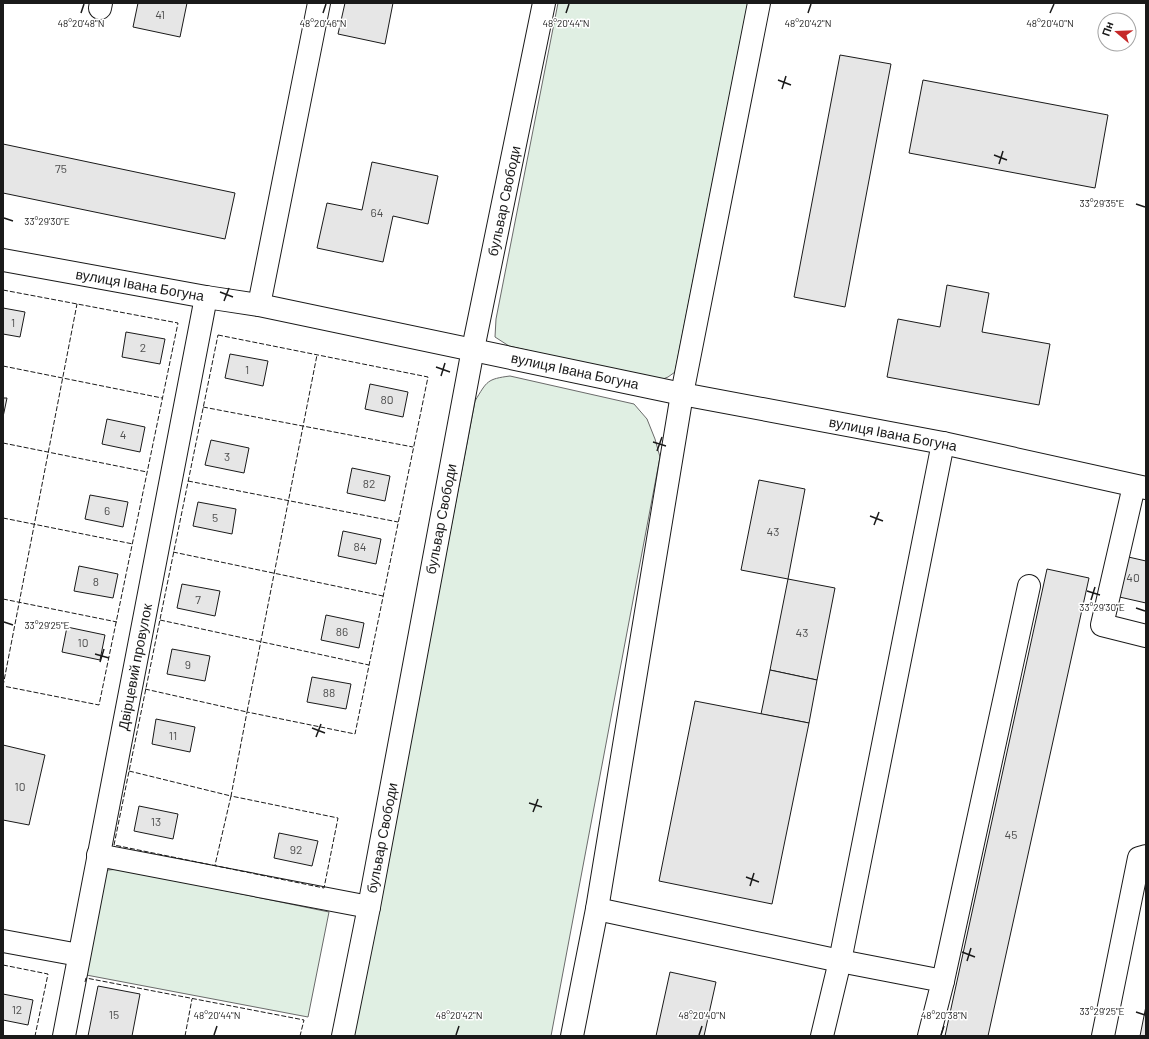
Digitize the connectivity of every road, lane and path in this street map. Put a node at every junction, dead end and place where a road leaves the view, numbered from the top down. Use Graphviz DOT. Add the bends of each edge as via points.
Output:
graph roads {
  1 [pos="319,3"];
  2 [pos="544,3"];
  3 [pos="759,3"];
  4 [pos="3,260"];
  5 [pos="206,297"];
  6 [pos="259,305"];
  7 [pos="473,349"];
  8 [pos="682,394"];
  9 [pos="943,444"];
  10 [pos="1140,487"];
  11 [pos="1029,586"];
  12 [pos="1146,636"];
  13 [pos="98,855"];
  14 [pos="1146,856"];
  15 [pos="368,907"];
  16 [pos="597,909"];
  17 [pos="3,941"];
  18 [pos="79,955"];
  19 [pos="840,961"];
  20 [pos="943,981"];
  21 [pos="64,1036"];
  22 [pos="343,1036"];
  23 [pos="572,1036"];
  24 [pos="822,1036"];
  25 [pos="929,1036"];
  26 [pos="1103,1036"];
  1 -- 6 [label="street"];
  2 -- 7 [label="street, бульвар Свободи"];
  3 -- 8 [label="street"];
  4 -- 5 [label="street, вулиця Івана Богуна"];
  5 -- 6 [label="street, вулиця Івана Богуна"];
  5 -- 13 [label="street, Двірцевий провулок"];
  6 -- 7 [label="street, вулиця Івана Богуна"];
  7 -- 8 [label="street, вулиця Івана Богуна"];
  7 -- 15 [label="street, бульвар Свободи"];
  8 -- 9 [label="street, вулиця Івана Богуна"];
  8 -- 16 [label="street"];
  9 -- 10 [label="street, вулиця Івана Богуна"];
  9 -- 19 [label="street"];
  10 -- 12 [label="street" via="1102,625"];
  11 -- 20 [label="street"];
  13 -- 15 [label="street"];
  13 -- 18 [label="street, Двірцевий провулок"];
  14 -- 26 [label="street" via="1139,858"];
  15 -- 22 [label="street, бульвар Свободи"];
  16 -- 19 [label="street"];
  16 -- 23 [label="street"];
  17 -- 18 [label="street"];
  18 -- 21 [label="street, Двірцевий провулок"];
  19 -- 20 [label="street"];
  19 -- 24 [label="street"];
  20 -- 25 [label="street"];
}
